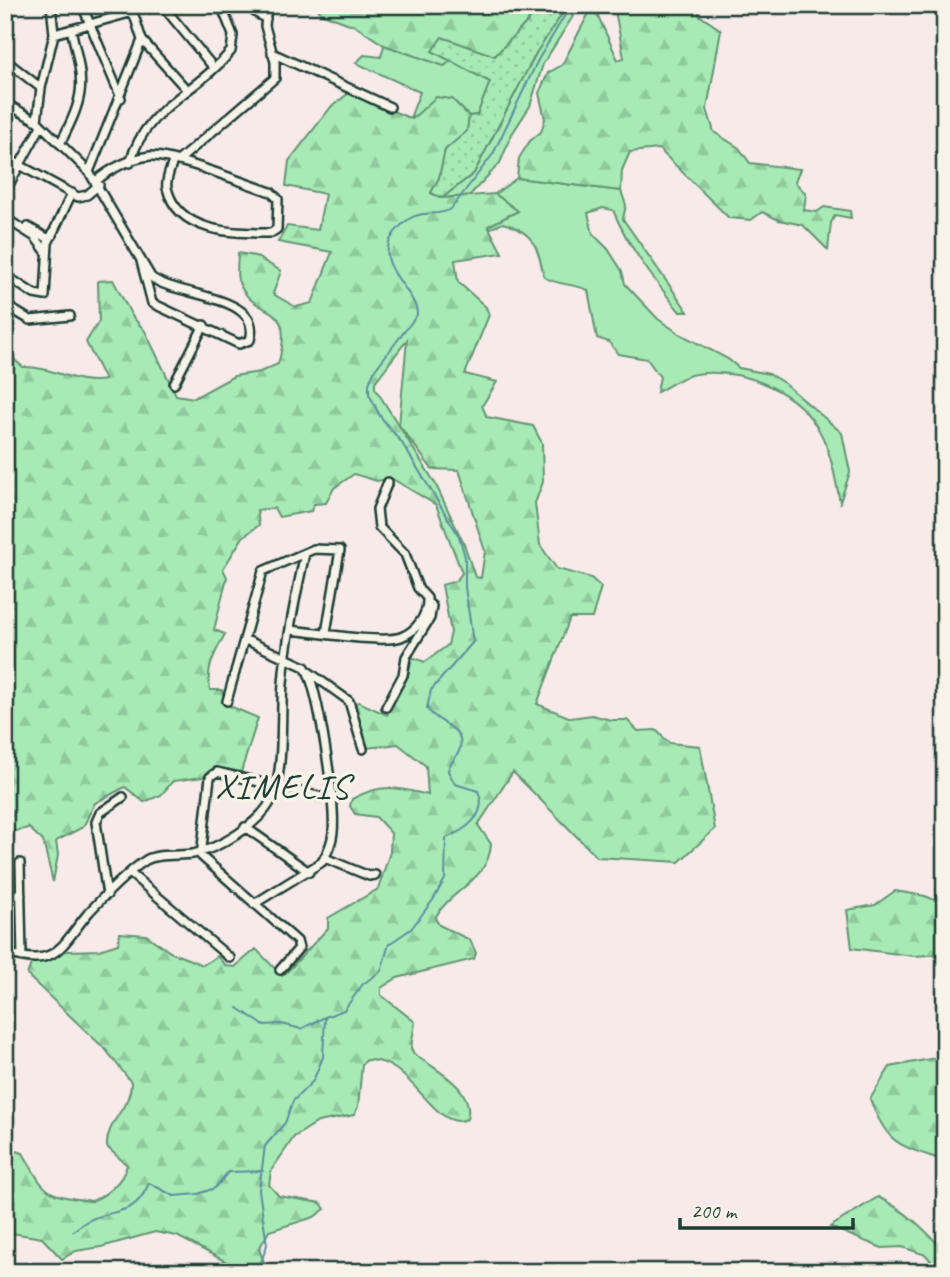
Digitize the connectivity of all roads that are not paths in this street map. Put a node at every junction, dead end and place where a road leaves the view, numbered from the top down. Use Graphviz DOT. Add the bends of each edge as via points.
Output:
graph roads {
  1 [pos="51,5"];
  2 [pos="82,5"];
  3 [pos="142,5"];
  4 [pos="162,5"];
  5 [pos="220,5"];
  6 [pos="244,5"];
  7 [pos="267,5"];
  8 [pos="123,9"];
  9 [pos="133,12"];
  10 [pos="266,19"];
  11 [pos="89,25"];
  12 [pos="71,29"];
  13 [pos="54,34"];
  14 [pos="142,40"];
  15 [pos="272,53"];
  16 [pos="5,60"];
  17 [pos="214,68"];
  18 [pos="41,88"];
  19 [pos="187,90"];
  20 [pos="121,98"];
  21 [pos="5,103"];
  22 [pos="390,107"];
  23 [pos="39,124"];
  24 [pos="60,144"];
  25 [pos="5,157"];
  26 [pos="175,161"];
  27 [pos="130,163"];
  28 [pos="20,165"];
  29 [pos="89,172"];
  30 [pos="97,183"];
  31 [pos="5,192"];
  32 [pos="72,193"];
  33 [pos="5,216"];
  34 [pos="52,236"];
  35 [pos="47,254"];
  36 [pos="141,261"];
  37 [pos="5,275"];
  38 [pos="5,305"];
  39 [pos="70,316"];
  40 [pos="204,325"];
  41 [pos="174,384"];
  42 [pos="388,482"];
  43 [pos="305,553"];
  44 [pos="428,603"];
  45 [pos="290,630"];
  46 [pos="326,633"];
  47 [pos="246,640"];
  48 [pos="286,657"];
  49 [pos="307,669"];
  50 [pos="227,701"];
  51 [pos="386,707"];
  52 [pos="363,750"];
  53 [pos="276,785"];
  54 [pos="123,797"];
  55 [pos="330,799"];
  56 [pos="245,827"];
  57 [pos="200,852"];
  58 [pos="325,858"];
  59 [pos="20,863"];
  60 [pos="309,872"];
  61 [pos="131,874"];
  62 [pos="375,875"];
  63 [pos="5,895"];
  64 [pos="21,895"];
  65 [pos="107,895"];
  66 [pos="254,904"];
  67 [pos="5,952"];
  68 [pos="22,957"];
  69 [pos="230,958"];
  70 [pos="281,970"];
  1 -- 13 [label="street"];
  2 -- 11 [label="street"];
  3 -- 9 [label="street"];
  4 -- 17 [label="street"];
  5 -- 17 [label="street" via="234,43"];
  6 -- 10 [label="street"];
  7 -- 10 [label="street"];
  8 -- 9 [label="street"];
  8 -- 11 [label="street"];
  9 -- 14 [label="street"];
  10 -- 15 [label="street"];
  11 -- 12 [label="street"];
  11 -- 20 [label="street"];
  12 -- 13 [label="street"];
  12 -- 24 [label="street" via="82,91"];
  13 -- 18 [label="street"];
  14 -- 19 [label="street"];
  14 -- 20 [label="street"];
  15 -- 22 [label="street"];
  15 -- 26 [label="street" via="275,78"];
  16 -- 18 [label="street"];
  17 -- 19 [label="street"];
  18 -- 23 [label="street"];
  19 -- 27 [label="street" via="142,130"];
  20 -- 29 [label="street"];
  21 -- 23 [label="street"];
  23 -- 24 [label="street"];
  23 -- 28 [label="street"];
  24 -- 29 [label="street"];
  25 -- 28 [label="street"];
  26 -- 26 [label="street" via="271,192 278,199 277,229 271,233 223,233 187,216 167,189"];
  26 -- 27 [label="street" via="147,156"];
  27 -- 30 [label="street" via="109,170"];
  28 -- 31 [label="street"];
  28 -- 32 [label="street"];
  29 -- 30 [label="street"];
  30 -- 32 [label="street" via="83,197"];
  30 -- 36 [label="street"];
  32 -- 34 [label="street"];
  33 -- 34 [label="street" via="47,238"];
  33 -- 35 [label="street" via="35,237"];
  34 -- 35 [label="street"];
  35 -- 37 [label="street" via="45,296"];
  36 -- 40 [label="street" via="152,303"];
  36 -- 40 [label="street" via="151,277 165,287 223,301 240,310 249,318 252,334 246,344 239,344"];
  38 -- 39 [label="street" via="30,320"];
  40 -- 41 [label="street"];
  42 -- 44 [label="street" via="377,509 379,527 411,564 418,589"];
  43 -- 45 [label="street"];
  43 -- 46 [label="street" via="340,550"];
  43 -- 47 [label="street" via="263,571"];
  44 -- 46 [label="street" via="414,629 401,637"];
  44 -- 51 [label="street" via="432,606 430,618 406,657 403,675"];
  45 -- 46 [label="street"];
  45 -- 48 [label="street"];
  47 -- 48 [label="street"];
  47 -- 50 [label="street"];
  48 -- 49 [label="street"];
  48 -- 53 [label="street"];
  49 -- 52 [label="street" via="349,701"];
  49 -- 55 [label="street" via="319,708"];
  53 -- 55 [label="street"];
  53 -- 56 [label="street" via="270,803"];
  53 -- 57 [label="street" via="213,774"];
  54 -- 65 [label="street" via="100,813 96,822"];
  55 -- 58 [label="street" via="334,828"];
  56 -- 57 [label="street"];
  56 -- 60 [label="street"];
  57 -- 61 [label="street" via="146,860"];
  57 -- 66 [label="street" via="206,864"];
  58 -- 60 [label="street"];
  58 -- 62 [label="street"];
  59 -- 64 [label="street"];
  60 -- 66 [label="street"];
  61 -- 65 [label="street"];
  61 -- 69 [label="street"];
  63 -- 64 [label="street"];
  64 -- 68 [label="street"];
  65 -- 68 [label="street" via="64,947 50,955"];
  66 -- 70 [label="street" via="297,941 299,948"];
  67 -- 68 [label="street"];
}
